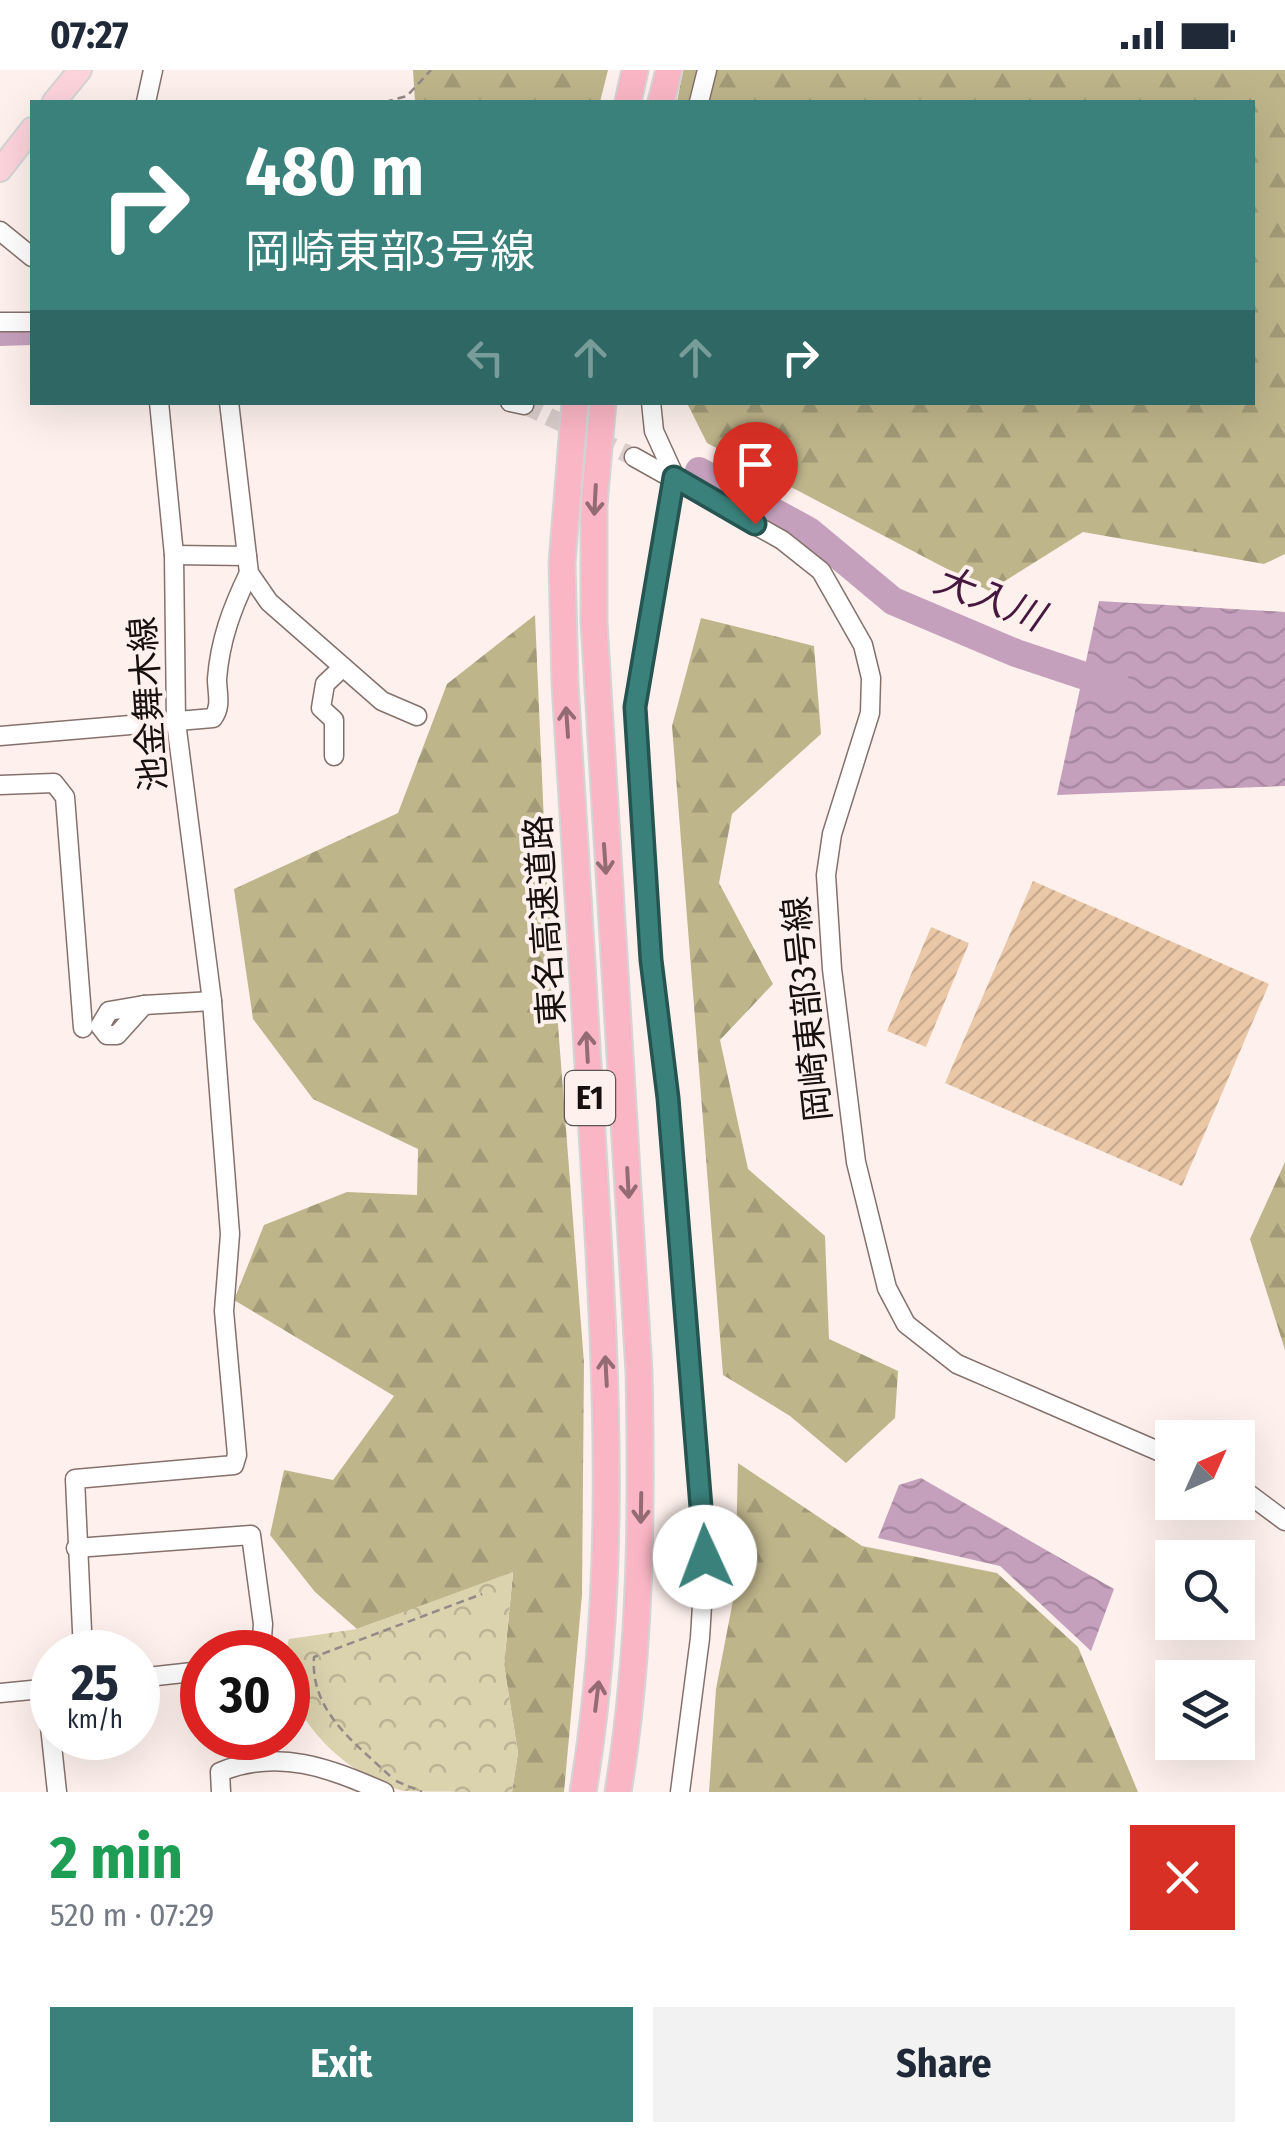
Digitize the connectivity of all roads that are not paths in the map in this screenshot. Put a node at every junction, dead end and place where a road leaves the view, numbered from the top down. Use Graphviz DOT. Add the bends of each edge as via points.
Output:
graph roads {
  1 [pos="80,70"];
  2 [pos="153,70"];
  3 [pos="636,70"];
  4 [pos="669,70"];
  5 [pos="707,70"];
  6 [pos="56,100"];
  7 [pos="146,100"];
  8 [pos="628,100"];
  9 [pos="662,100"];
  10 [pos="700,100"];
  11 [pos="30,132"];
  12 [pos="0,170"];
  13 [pos="0,232"];
  14 [pos="30,255"];
  15 [pos="0,322"];
  16 [pos="30,322"];
  17 [pos="159,405"];
  18 [pos="229,405"];
  19 [pos="575,405"];
  20 [pos="604,405"];
  21 [pos="651,405"];
  22 [pos="634,457"];
  23 [pos="674,477"];
  24 [pos="174,555"];
  25 [pos="248,564"];
  26 [pos="343,667"];
  27 [pos="416,716"];
  28 [pos="176,722"];
  29 [pos="0,736"];
  30 [pos="334,756"];
  31 [pos="0,785"];
  32 [pos="212,1000"];
  33 [pos="144,1005"];
  34 [pos="84,1028"];
  35 [pos="1155,1450"];
  36 [pos="1255,1499"];
  37 [pos="1285,1521"];
  38 [pos="76,1548"];
  39 [pos="81,1630"];
  40 [pos="262,1630"];
  41 [pos="30,1691"];
  42 [pos="0,1693"];
  43 [pos="55,1760"];
  44 [pos="273,1760"];
  45 [pos="292,1760"];
  46 [pos="57,1792"];
  47 [pos="221,1792"];
  48 [pos="384,1792"];
  49 [pos="582,1792"];
  50 [pos="618,1792"];
  51 [pos="680,1792"];
  1 -- 6 [label="main road"];
  2 -- 7 [label="street"];
  3 -- 8 [label="highway"];
  4 -- 9 [label="highway"];
  5 -- 10 [label="street"];
  11 -- 12 [label="main road"];
  13 -- 14 [label="street"];
  15 -- 16 [label="street"];
  17 -- 24 [label="street, 池金舞木線"];
  18 -- 25 [label="street"];
  49 -- 19 [label="highway, 東名高速道路 / E1, one-way" via="606,1586 609,1431 565,684 562,563"];
  20 -- 50 [label="highway, 東名高速道路 / E1, one-way" via="594,504 595,659 642,1494 636,1637"];
  21 -- 23 [label="street" via="654,431"];
  22 -- 23 [label="street, 岡崎東部3号線"];
  23 -- 35 [label="street, 岡崎東部3号線" via="782,540 821,571 863,645 870,713 826,875 856,1162 887,1288 906,1324 957,1364"];
  23 -- 51 [label="street" via="635,707 651,960 702,1494 700,1638"];
  24 -- 25 [label="street"];
  24 -- 28 [label="street, 池金舞木線"];
  25 -- 26 [label="street" via="269,602"];
  25 -- 28 [label="street" via="227,619 218,711 213,718"];
  26 -- 27 [label="street" via="382,700"];
  26 -- 30 [label="street" via="325,684 321,708 334,720"];
  28 -- 29 [label="street"];
  28 -- 32 [label="street, 池金舞木線"];
  31 -- 34 [label="street" via="54,783 65,797"];
  32 -- 33 [label="street"];
  32 -- 38 [label="street, 池金舞木線" via="230,1234 224,1311 237,1455 234,1466 75,1479"];
  36 -- 37 [label="street"];
  38 -- 39 [label="street"];
  38 -- 40 [label="street" via="251,1535"];
  41 -- 42 [label="street"];
  43 -- 46 [label="street"];
  44 -- 47 [label="street" via="220,1772"];
  45 -- 48 [label="street"];
}
